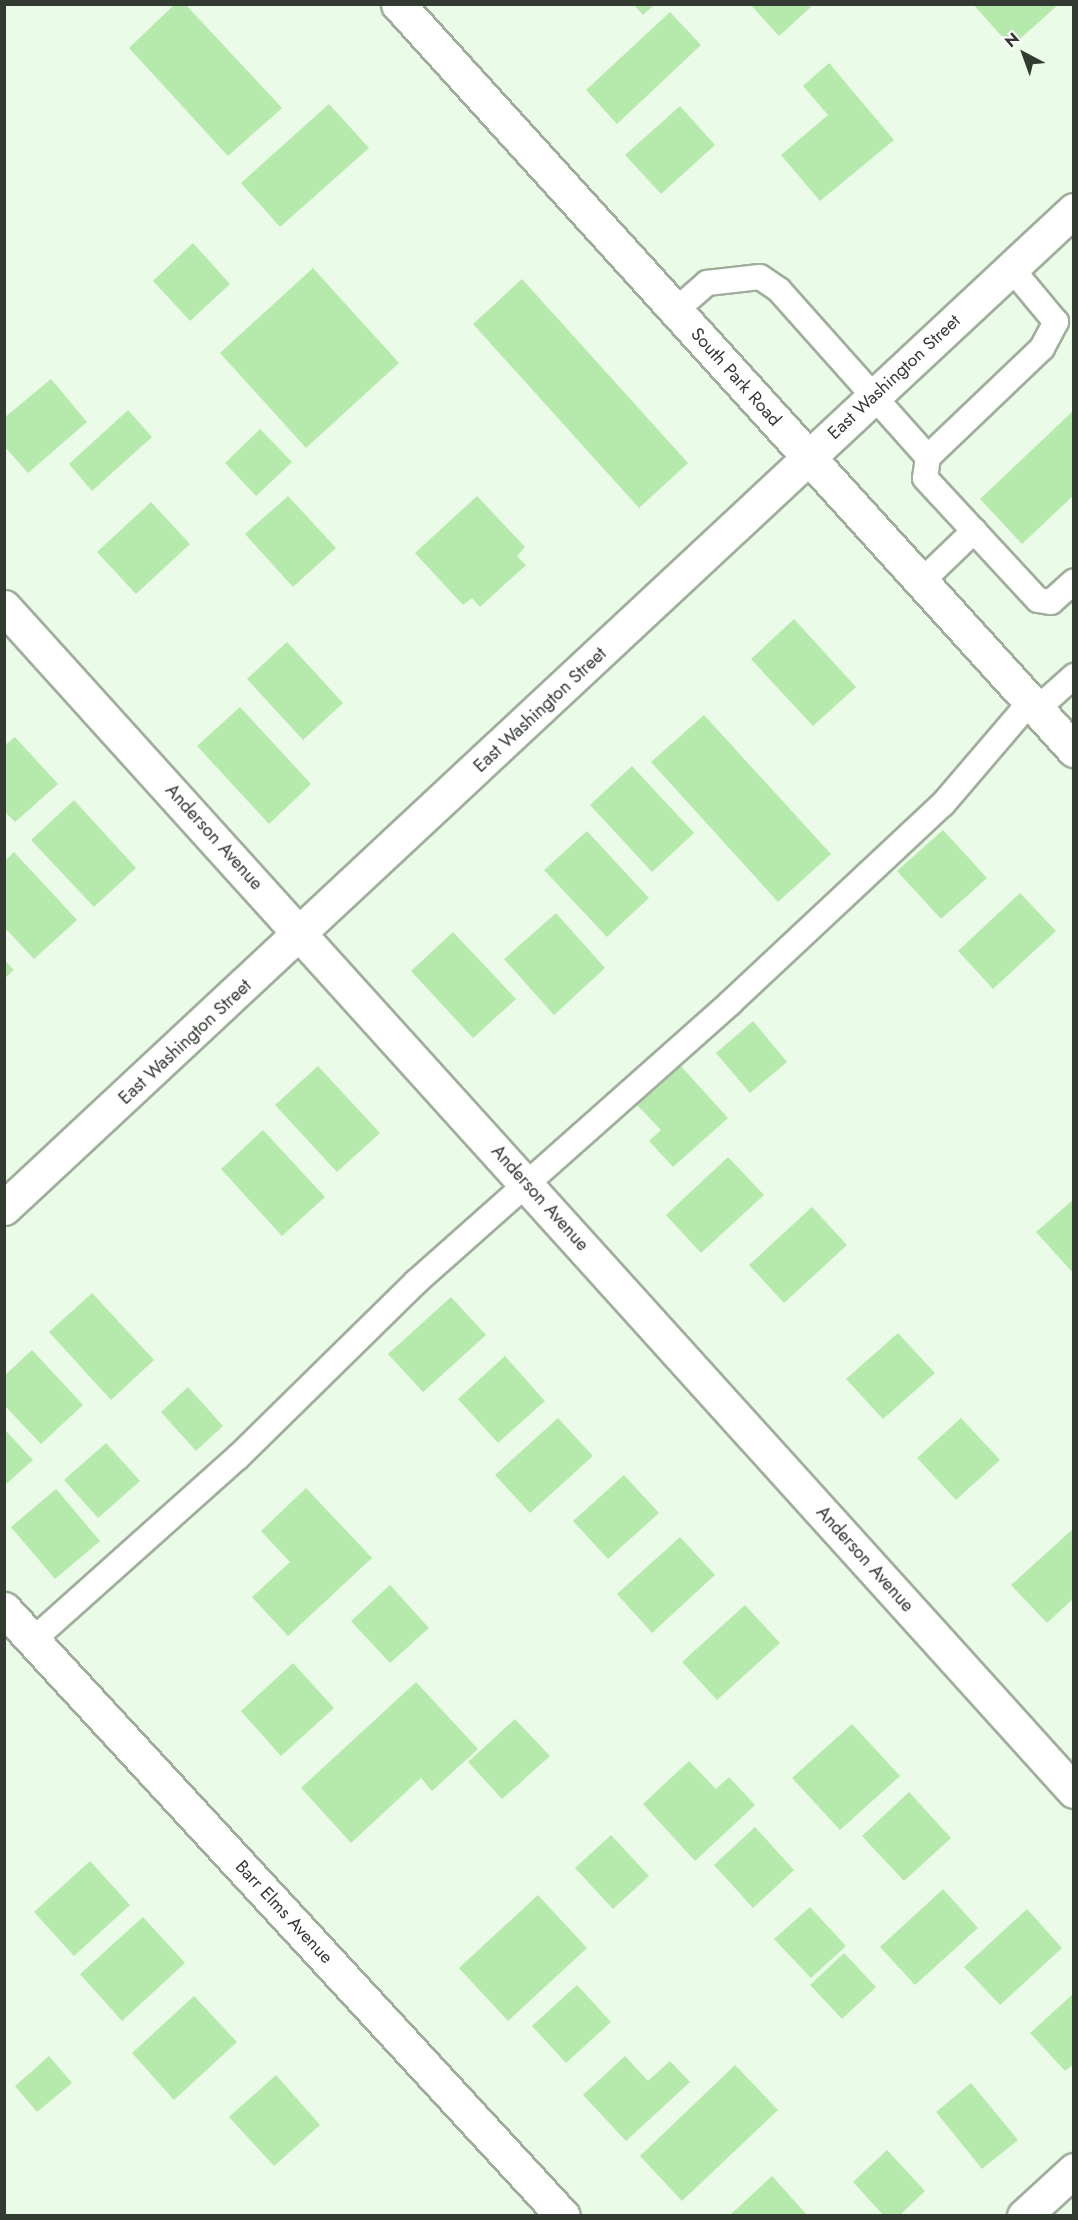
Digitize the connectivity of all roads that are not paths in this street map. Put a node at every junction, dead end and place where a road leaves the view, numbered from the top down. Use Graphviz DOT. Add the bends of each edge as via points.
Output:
graph roads {
  1 [pos="398,4"];
  2 [pos="1074,210"];
  3 [pos="1011,268"];
  4 [pos="675,311"];
  5 [pos="873,396"];
  6 [pos="807,457"];
  7 [pos="927,457"];
  8 [pos="974,531"];
  9 [pos="1074,581"];
  10 [pos="921,582"];
  11 [pos="4,607"];
  12 [pos="1074,676"];
  13 [pos="1033,706"];
  14 [pos="1074,750"];
  15 [pos="302,934"];
  16 [pos="528,1185"];
  17 [pos="4,1208"];
  18 [pos="4,1609"];
  19 [pos="33,1640"];
  20 [pos="1074,1791"];
  21 [pos="1074,2170"];
  22 [pos="563,2216"];
  23 [pos="1024,2216"];
  1 -- 4 [label="street, South Park Road"];
  2 -- 3 [label="street, East Washington Street"];
  3 -- 5 [label="street, East Washington Street"];
  3 -- 7 [label="lane" via="1056,322 1042,348"];
  4 -- 5 [label="lane" via="707,283 759,277 779,290"];
  4 -- 6 [label="street, South Park Road"];
  5 -- 6 [label="street, East Washington Street"];
  5 -- 7 [label="lane"];
  6 -- 10 [label="street, South Park Road"];
  6 -- 15 [label="street, East Washington Street"];
  7 -- 8 [label="lane" via="925,478"];
  8 -- 9 [label="lane" via="1038,600 1051,602"];
  8 -- 10 [label="lane"];
  10 -- 13 [label="street, South Park Road"];
  11 -- 15 [label="street, Anderson Avenue"];
  12 -- 13 [label="lane"];
  13 -- 14 [label="street, South Park Road"];
  13 -- 16 [label="lane" via="943,804"];
  15 -- 16 [label="street, Anderson Avenue"];
  15 -- 17 [label="street, East Washington Street"];
  16 -- 19 [label="lane" via="416,1282 238,1457"];
  16 -- 20 [label="street, Anderson Avenue"];
  18 -- 19 [label="street, Barr Elms Avenue"];
  19 -- 22 [label="street, Barr Elms Avenue"];
  21 -- 23 [label="street"];
}
